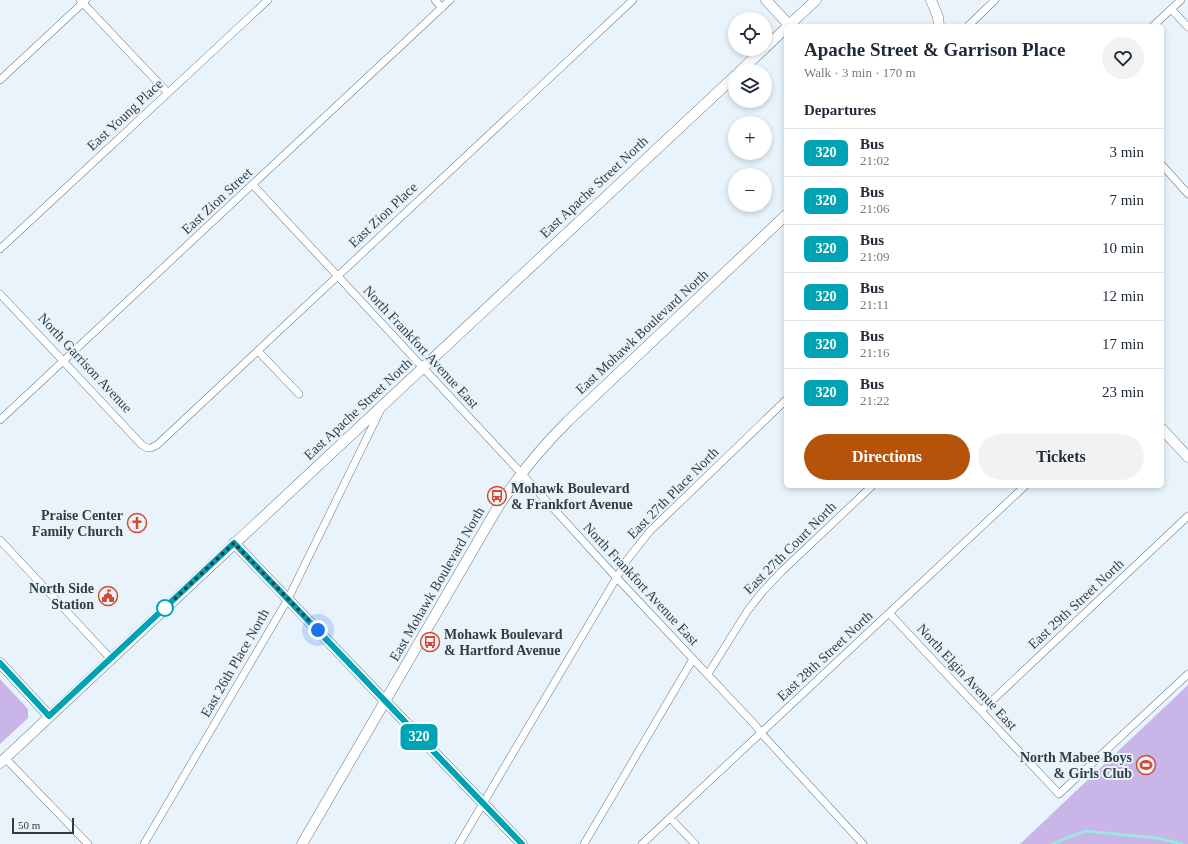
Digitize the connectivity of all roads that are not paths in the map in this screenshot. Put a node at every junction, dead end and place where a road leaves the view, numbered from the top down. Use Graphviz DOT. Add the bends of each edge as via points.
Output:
graph roads {
  1 [pos="268,0"];
  2 [pos="435,0"];
  3 [pos="450,0"];
  4 [pos="633,0"];
  5 [pos="766,0"];
  6 [pos="816,0"];
  7 [pos="930,0"];
  8 [pos="995,0"];
  9 [pos="1180,0"];
  10 [pos="83,1"];
  11 [pos="442,8"];
  12 [pos="1171,9"];
  13 [pos="787,24"];
  14 [pos="791,24"];
  15 [pos="939,24"];
  16 [pos="970,24"];
  17 [pos="1155,24"];
  18 [pos="1188,27"];
  19 [pos="784,30"];
  20 [pos="772,41"];
  21 [pos="756,56"];
  22 [pos="747,64"];
  23 [pos="0,80"];
  24 [pos="728,83"];
  25 [pos="168,93"];
  26 [pos="1164,167"];
  27 [pos="253,185"];
  28 [pos="1188,194"];
  29 [pos="784,217"];
  30 [pos="0,249"];
  31 [pos="338,276"];
  32 [pos="0,294"];
  33 [pos="258,351"];
  34 [pos="64,361"];
  35 [pos="422,368"];
  36 [pos="299,394"];
  37 [pos="784,402"];
  38 [pos="382,405"];
  39 [pos="0,420"];
  40 [pos="1164,431"];
  41 [pos="151,448"];
  42 [pos="1188,456"];
  43 [pos="521,473"];
  44 [pos="870,488"];
  45 [pos="1023,488"];
  46 [pos="1188,516"];
  47 [pos="0,540"];
  48 [pos="234,543"];
  49 [pos="616,577"];
  50 [pos="288,599"];
  51 [pos="889,613"];
  52 [pos="111,659"];
  53 [pos="693,659"];
  54 [pos="0,664"];
  55 [pos="708,674"];
  56 [pos="1188,674"];
  57 [pos="385,700"];
  58 [pos="981,711"];
  59 [pos="49,716"];
  60 [pos="761,733"];
  61 [pos="3,760"];
  62 [pos="483,803"];
  63 [pos="670,818"];
  64 [pos="88,844"];
  65 [pos="144,844"];
  66 [pos="302,844"];
  67 [pos="459,844"];
  68 [pos="522,844"];
  69 [pos="584,844"];
  70 [pos="642,844"];
  71 [pos="695,844"];
  72 [pos="863,844"];
  1 -- 25 [label="street, East Young Place"];
  2 -- 11 [label="street"];
  3 -- 11 [label="street, East Zion Street"];
  4 -- 31 [label="street, East Zion Place"];
  5 -- 13 [label="street"];
  6 -- 14 [label="street"];
  7 -- 15 [label="street"];
  8 -- 16 [label="street"];
  9 -- 12 [label="street"];
  10 -- 23 [label="street"];
  10 -- 25 [label="street"];
  11 -- 27 [label="street, East Zion Street"];
  12 -- 17 [label="street"];
  12 -- 18 [label="street"];
  19 -- 20 [label="street"];
  21 -- 22 [label="street"];
  24 -- 35 [label="street, East Apache Street North"];
  25 -- 30 [label="street, East Young Place"];
  26 -- 28 [label="street"];
  27 -- 31 [label="street, North Frankfort Avenue East"];
  27 -- 34 [label="street, East Zion Street"];
  29 -- 43 [label="street, East Mohawk Boulevard North" via="568,421"];
  31 -- 33 [label="street, East Zion Place"];
  31 -- 35 [label="street, North Frankfort Avenue East"];
  32 -- 34 [label="street, North Garrison Avenue"];
  33 -- 36 [label="street"];
  33 -- 41 [label="street, East Zion Place"];
  34 -- 39 [label="street, East Zion Street"];
  34 -- 41 [label="street, North Garrison Avenue" via="142,445"];
  35 -- 38 [label="street, East Apache Street North"];
  35 -- 43 [label="street, North Frankfort Avenue East"];
  37 -- 49 [label="street, East 27th Place North" via="650,531"];
  38 -- 48 [label="street, East Apache Street North"];
  38 -- 50 [label="street, East 26th Place North"];
  40 -- 42 [label="street"];
  43 -- 49 [label="street, North Frankfort Avenue East"];
  43 -- 57 [label="street, East Mohawk Boulevard North" via="510,487"];
  44 -- 55 [label="street, East 27th Court North" via="764,590 748,610"];
  45 -- 51 [label="street, East 28th Street North"];
  46 -- 58 [label="street, East 29th Street North"];
  47 -- 52 [label="street"];
  48 -- 50 [label="street"];
  48 -- 52 [label="street, East Apache Street North"];
  49 -- 53 [label="street, North Frankfort Avenue East"];
  49 -- 62 [label="street, East 27th Place North"];
  50 -- 57 [label="street"];
  50 -- 65 [label="street, East 26th Place North"];
  51 -- 58 [label="street, North Elgin Avenue East"];
  51 -- 60 [label="street, East 28th Street North"];
  52 -- 59 [label="street, East Apache Street North"];
  53 -- 55 [label="street, North Frankfort Avenue East"];
  53 -- 69 [label="street"];
  54 -- 59 [label="street"];
  55 -- 60 [label="street, North Frankfort Avenue East"];
  56 -- 58 [label="street, North Elgin Avenue East" via="1059,794"];
  57 -- 62 [label="street"];
  57 -- 66 [label="street, East Mohawk Boulevard North"];
  59 -- 61 [label="street, East Apache Street North"];
  60 -- 63 [label="street, East 28th Street North"];
  60 -- 72 [label="street, North Frankfort Avenue East"];
  61 -- 64 [label="street"];
  62 -- 67 [label="street, East 27th Place North"];
  62 -- 68 [label="street"];
  63 -- 70 [label="street, East 28th Street North"];
  63 -- 71 [label="street"];
}
